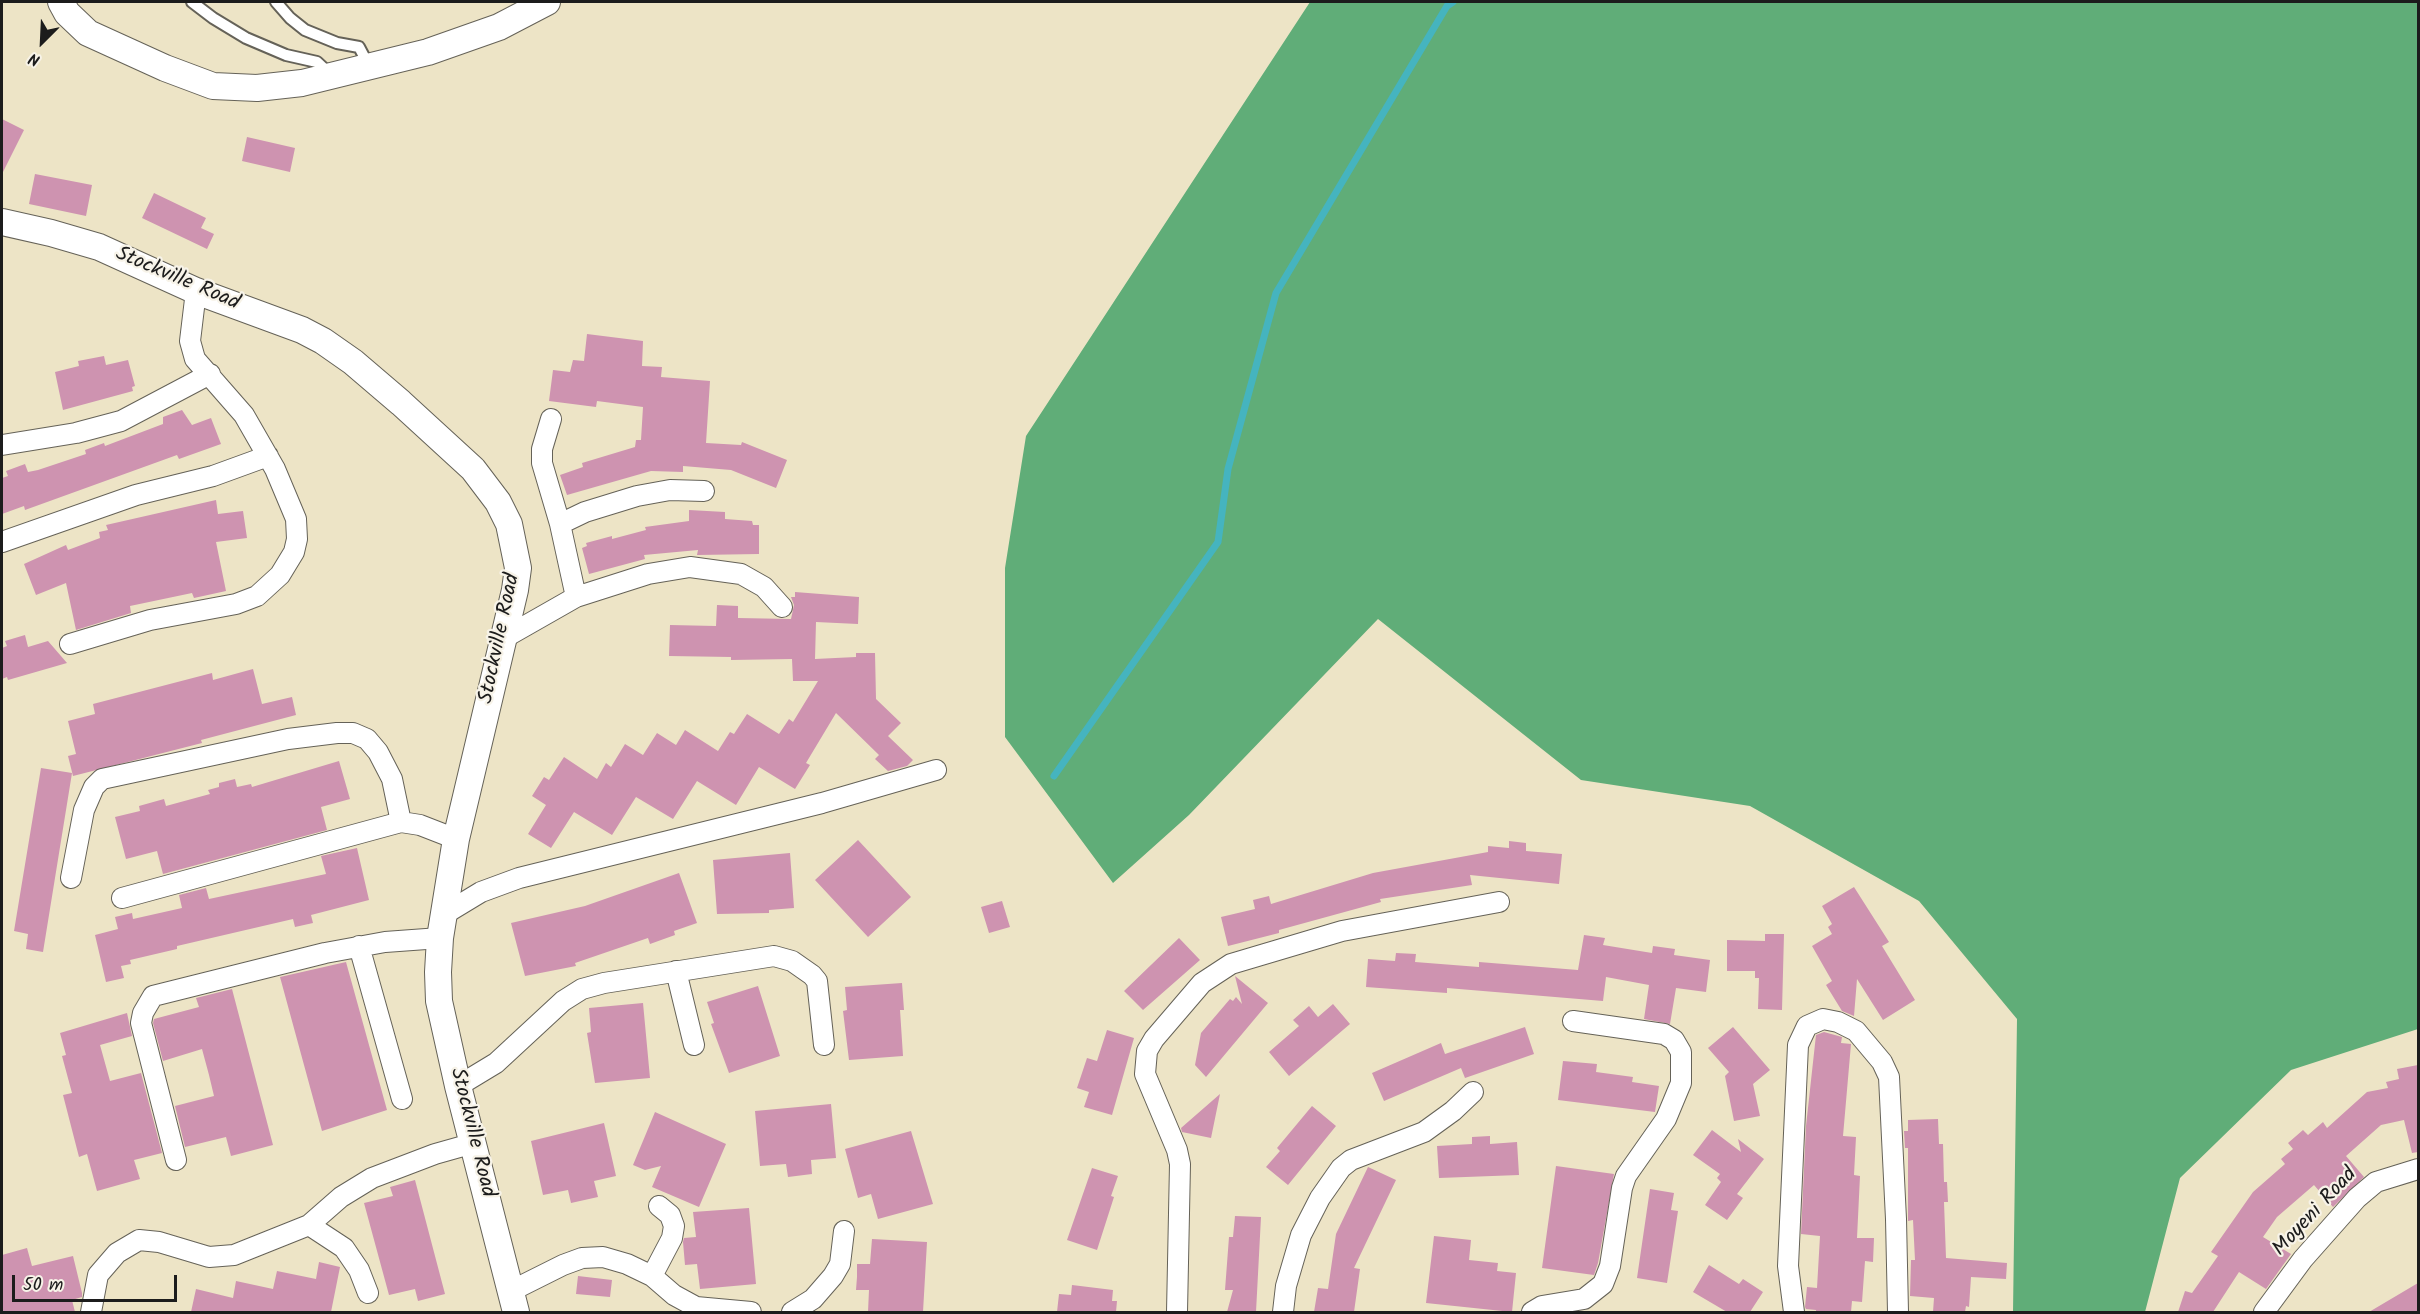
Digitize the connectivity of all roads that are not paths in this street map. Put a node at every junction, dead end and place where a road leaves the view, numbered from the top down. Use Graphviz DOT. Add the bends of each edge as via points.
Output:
graph roads {
  1 [pos="61,2"];
  2 [pos="192,2"];
  3 [pos="276,2"];
  4 [pos="547,2"];
  5 [pos="369,67"];
  6 [pos="332,76"];
  7 [pos="2,222"];
  8 [pos="196,291"];
  9 [pos="210,374"];
  10 [pos="551,419"];
  11 [pos="2,445"];
  12 [pos="268,456"];
  13 [pos="704,491"];
  14 [pos="560,524"];
  15 [pos="2,542"];
  16 [pos="576,597"];
  17 [pos="782,607"];
  18 [pos="504,638"];
  19 [pos="70,644"];
  20 [pos="936,770"];
  21 [pos="401,822"];
  22 [pos="456,839"];
  23 [pos="71,878"];
  24 [pos="122,898"];
  25 [pos="1499,902"];
  26 [pos="441,927"];
  27 [pos="359,946"];
  28 [pos="676,971"];
  29 [pos="1573,1021"];
  30 [pos="694,1045"];
  31 [pos="824,1045"];
  32 [pos="458,1086"];
  33 [pos="1473,1092"];
  34 [pos="402,1099"];
  35 [pos="474,1143"];
  36 [pos="176,1160"];
  37 [pos="2418,1169"];
  38 [pos="659,1206"];
  39 [pos="309,1225"];
  40 [pos="844,1231"];
  41 [pos="651,1276"];
  42 [pos="368,1293"];
  43 [pos="514,1302"];
  44 [pos="91,1312"];
  45 [pos="751,1312"];
  46 [pos="792,1312"];
  47 [pos="1177,1312"];
  48 [pos="1283,1312"];
  49 [pos="1532,1312"];
  50 [pos="1794,1312"];
  51 [pos="1898,1312"];
  52 [pos="2265,1312"];
  1 -- 6 [label="street" via="88,33 213,86 257,88"];
  2 -- 6 [label="lane" via="246,38 286,55 317,62"];
  3 -- 5 [label="lane" via="305,30 359,48"];
  4 -- 5 [label="street" via="499,27 428,52"];
  5 -- 6 [label="street"];
  7 -- 8 [label="street, Stockville Road" via="51,232 99,248"];
  8 -- 9 [label="street" via="190,341 195,359"];
  8 -- 18 [label="street, Stockville Road" via="302,330 323,342 393,396 473,469 498,502 515,546 518,568"];
  9 -- 11 [label="street" via="121,421 76,434"];
  9 -- 12 [label="street" via="244,415"];
  10 -- 14 [label="street" via="542,463"];
  12 -- 15 [label="street" via="213,476 136,495"];
  12 -- 19 [label="street" via="290,501 297,527 294,552 270,587 236,604 150,620"];
  13 -- 14 [label="street" via="670,490 637,496"];
  14 -- 16 [label="street"];
  16 -- 17 [label="street" via="648,574 690,567 741,574 764,587"];
  16 -- 18 [label="street"];
  18 -- 22 [label="street, Stockville Road"];
  20 -- 26 [label="street" via="810,806 519,878 481,892"];
  21 -- 22 [label="street"];
  21 -- 23 [label="street" via="392,779 367,739 353,733 288,739 102,779 84,810"];
  21 -- 24 [label="street"];
  22 -- 26 [label="street, Stockville Road"];
  25 -- 47 [label="street" via="1342,931 1232,964 1202,983 1154,1039 1147,1051 1145,1074 1180,1164"];
  26 -- 27 [label="street"];
  26 -- 32 [label="street, Stockville Road" via="439,1001"];
  27 -- 34 [label="street"];
  27 -- 36 [label="street" via="153,996 141,1023"];
  28 -- 30 [label="street"];
  28 -- 31 [label="street" via="774,956 792,961 817,981"];
  28 -- 32 [label="street" via="604,983 571,994 496,1063"];
  29 -- 49 [label="street" via="1664,1034 1674,1040 1681,1052 1681,1083 1666,1119 1626,1176 1610,1266 1603,1284 1584,1299 1542,1306"];
  32 -- 35 [label="street, Stockville Road"];
  33 -- 48 [label="street" via="1424,1132 1351,1160 1341,1168 1301,1235"];
  35 -- 39 [label="street" via="372,1178 340,1197"];
  35 -- 43 [label="street, Stockville Road"];
  37 -- 52 [label="street, Moyeni Road" via="2382,1179 2357,1198 2303,1259"];
  38 -- 41 [label="street" via="670,1215 674,1226 672,1238"];
  39 -- 42 [label="street" via="344,1248"];
  39 -- 44 [label="street" via="246,1252 221,1257 139,1239 117,1253 98,1275"];
  40 -- 46 [label="street" via="840,1264 833,1276 813,1299"];
  41 -- 43 [label="street" via="614,1259 590,1257 563,1265"];
  41 -- 45 [label="street" via="696,1307"];
  50 -- 51 [label="street" via="1788,1266 1798,1045 1807,1026 1823,1019 1838,1022 1861,1035 1889,1077"];
}
